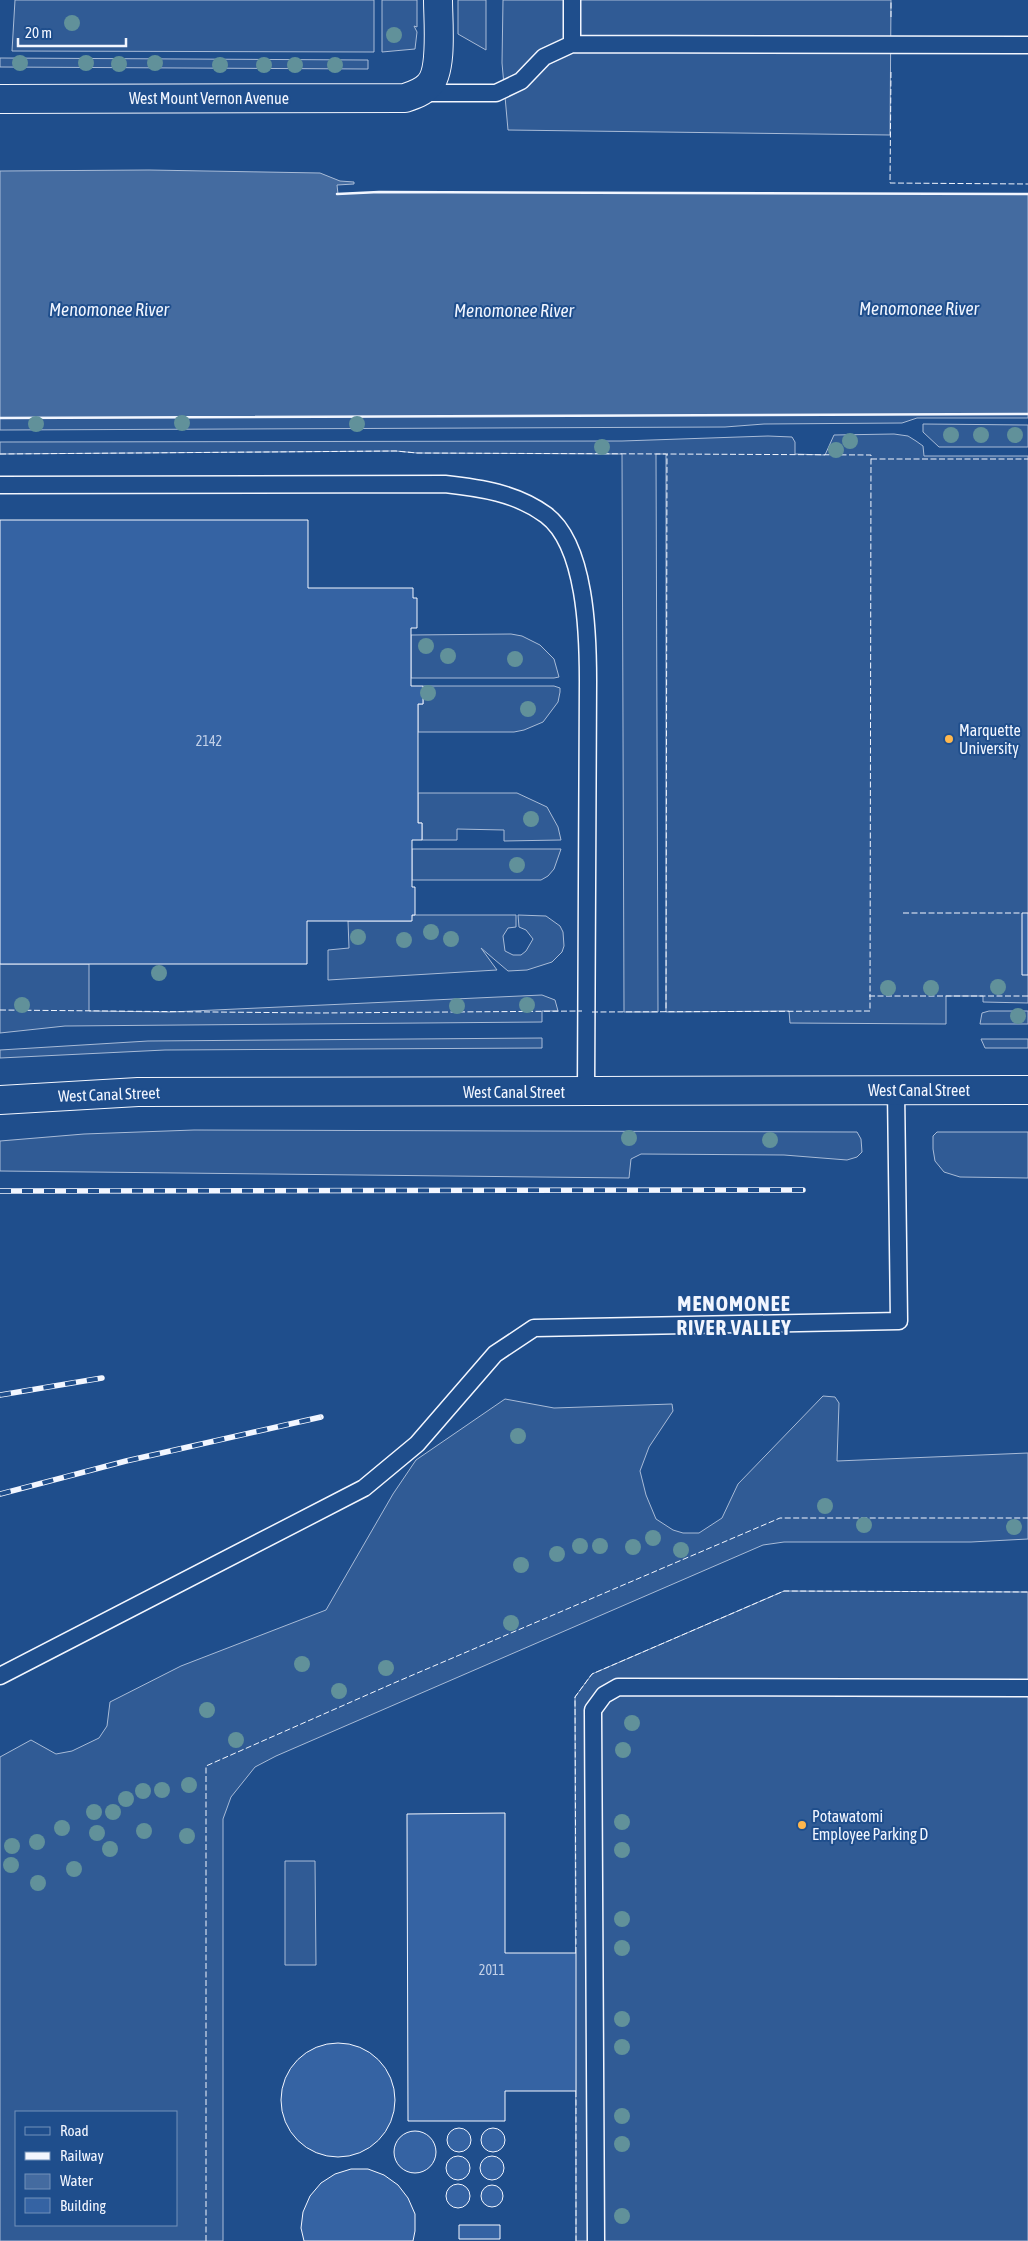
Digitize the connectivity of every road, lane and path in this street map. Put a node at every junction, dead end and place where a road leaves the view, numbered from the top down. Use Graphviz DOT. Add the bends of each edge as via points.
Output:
graph roads {
  1 [pos="438,0"];
  2 [pos="572,0"];
  3 [pos="572,44"];
  4 [pos="1028,44"];
  5 [pos="418,93"];
  6 [pos="0,99"];
  7 [pos="0,485"];
  8 [pos="896,1090"];
  9 [pos="1028,1090"];
  10 [pos="586,1092"];
  11 [pos="0,1100"];
  12 [pos="0,1676"];
  13 [pos="1028,1688"];
  14 [pos="596,2241"];
  1 -- 5 [label="street" via="435,78"];
  2 -- 3 [label="lane"];
  3 -- 4 [label="lane"];
  3 -- 5 [label="lane" via="544,57 521,81 496,93"];
  5 -- 6 [label="street, West Mount Vernon Avenue" via="405,98"];
  7 -- 10 [label="lane" via="445,484 482,488 514,497 547,516 568,542 581,590 586,636"];
  8 -- 9 [label="street, West Canal Street"];
  8 -- 10 [label="street, West Canal Street"];
  8 -- 12 [label="lane" via="899,1321 534,1328 495,1354 417,1444 364,1488"];
  10 -- 11 [label="street, West Canal Street" via="138,1092"];
  13 -- 14 [label="lane" via="618,1687 604,1695 593,1710"];
}
